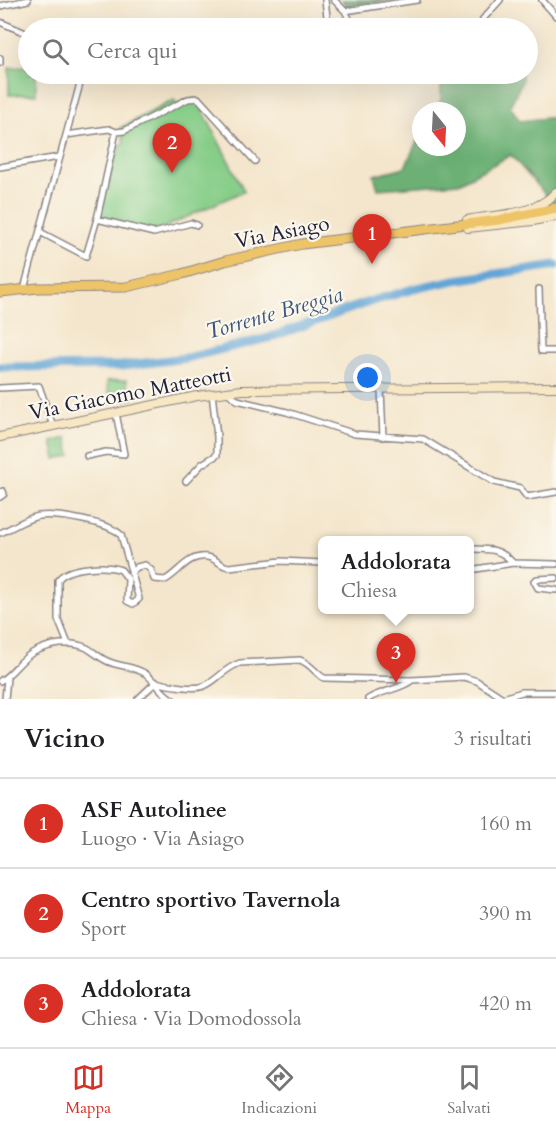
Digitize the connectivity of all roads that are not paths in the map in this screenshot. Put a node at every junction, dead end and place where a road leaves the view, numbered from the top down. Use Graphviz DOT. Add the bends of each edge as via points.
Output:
graph roads {
  1 [pos="28,0"];
  2 [pos="325,0"];
  3 [pos="334,0"];
  4 [pos="417,0"];
  5 [pos="500,0"];
  6 [pos="542,0"];
  7 [pos="0,6"];
  8 [pos="345,11"];
  9 [pos="556,15"];
  10 [pos="327,18"];
  11 [pos="349,18"];
  12 [pos="484,18"];
  13 [pos="0,22"];
  14 [pos="18,30"];
  15 [pos="0,58"];
  16 [pos="0,63"];
  17 [pos="80,84"];
  18 [pos="116,132"];
  19 [pos="66,135"];
  20 [pos="59,157"];
  21 [pos="255,160"];
  22 [pos="0,167"];
  23 [pos="556,192"];
  24 [pos="556,208"];
  25 [pos="556,216"];
  26 [pos="97,219"];
  27 [pos="197,225"];
  28 [pos="442,227"];
  29 [pos="40,232"];
  30 [pos="24,287"];
  31 [pos="539,289"];
  32 [pos="0,290"];
  33 [pos="556,351"];
  34 [pos="556,387"];
  35 [pos="0,388"];
  36 [pos="381,389"];
  37 [pos="225,391"];
  38 [pos="212,393"];
  39 [pos="128,399"];
  40 [pos="118,400"];
  41 [pos="94,403"];
  42 [pos="117,412"];
  43 [pos="53,426"];
  44 [pos="0,437"];
  45 [pos="383,437"];
  46 [pos="87,456"];
  47 [pos="186,482"];
  48 [pos="0,492"];
  49 [pos="556,492"];
  50 [pos="0,497"];
  51 [pos="0,533"];
  52 [pos="474,549"];
  53 [pos="318,562"];
  54 [pos="513,563"];
  55 [pos="556,564"];
  56 [pos="474,569"];
  57 [pos="131,573"];
  58 [pos="556,578"];
  59 [pos="556,590"];
  60 [pos="68,644"];
  61 [pos="7,678"];
  62 [pos="412,680"];
  63 [pos="0,681"];
  64 [pos="156,682"];
  65 [pos="556,692"];
  66 [pos="5,699"];
  67 [pos="138,699"];
  68 [pos="172,699"];
  69 [pos="368,699"];
  1 -- 7 [label="street"];
  2 -- 10 [label="street"];
  3 -- 8 [label="street"];
  4 -- 8 [label="street"];
  5 -- 12 [label="street"];
  6 -- 9 [label="street"];
  8 -- 11 [label="street"];
  13 -- 14 [label="street"];
  15 -- 16 [label="street"];
  17 -- 19 [label="street"];
  18 -- 19 [label="street" via="109,129"];
  18 -- 21 [label="street" via="198,98"];
  18 -- 26 [label="street"];
  19 -- 20 [label="street"];
  20 -- 22 [label="street"];
  20 -- 29 [label="street"];
  23 -- 28 [label="street, Via Asiago" via="532,208"];
  24 -- 28 [label="main road"];
  25 -- 28 [label="street, Via Asiago" via="485,227"];
  26 -- 27 [label="street" via="153,233 191,223"];
  26 -- 29 [label="street" via="86,256"];
  28 -- 30 [label="main road, Via Asiago" via="302,244 110,282"];
  29 -- 30 [label="street"];
  30 -- 32 [label="main road, Via Asiago"];
  31 -- 33 [label="street" via="541,351"];
  34 -- 36 [label="street, Via Giacomo Matteotti"];
  35 -- 43 [label="street" via="39,386"];
  36 -- 37 [label="street, Via Giacomo Matteotti"];
  36 -- 45 [label="street"];
  37 -- 38 [label="street, Via Giacomo Matteotti"];
  37 -- 45 [label="street" via="237,400 287,411 355,434"];
  38 -- 42 [label="street, Via Giacomo Matteotti"];
  38 -- 47 [label="street" via="217,455 202,464"];
  39 -- 40 [label="street"];
  40 -- 41 [label="street"];
  40 -- 42 [label="street"];
  42 -- 43 [label="street, Via Giacomo Matteotti"];
  42 -- 46 [label="street" via="124,454"];
  43 -- 44 [label="street, Via Giacomo Matteotti"];
  45 -- 49 [label="street" via="423,439 494,482 520,488 527,497"];
  48 -- 50 [label="street" via="4,494"];
  51 -- 57 [label="street" via="41,516 104,524 121,535"];
  52 -- 54 [label="street" via="495,549"];
  53 -- 57 [label="street" via="223,567 205,556 191,560 165,580 154,579 145,565"];
  54 -- 55 [label="street"];
  54 -- 56 [label="street"];
  57 -- 60 [label="street" via="140,596 133,604 126,599 128,579 121,570 98,567 59,577 58,619"];
  58 -- 59 [label="street" via="534,581 538,588"];
  60 -- 61 [label="street" via="32,653"];
  60 -- 64 [label="street" via="139,670"];
  61 -- 63 [label="street"];
  61 -- 66 [label="street"];
  62 -- 64 [label="street" via="324,678 300,660 240,663 204,687"];
  62 -- 65 [label="street" via="464,677 503,698 522,692"];
  62 -- 69 [label="street"];
  64 -- 67 [label="street"];
  64 -- 68 [label="street"];
}
